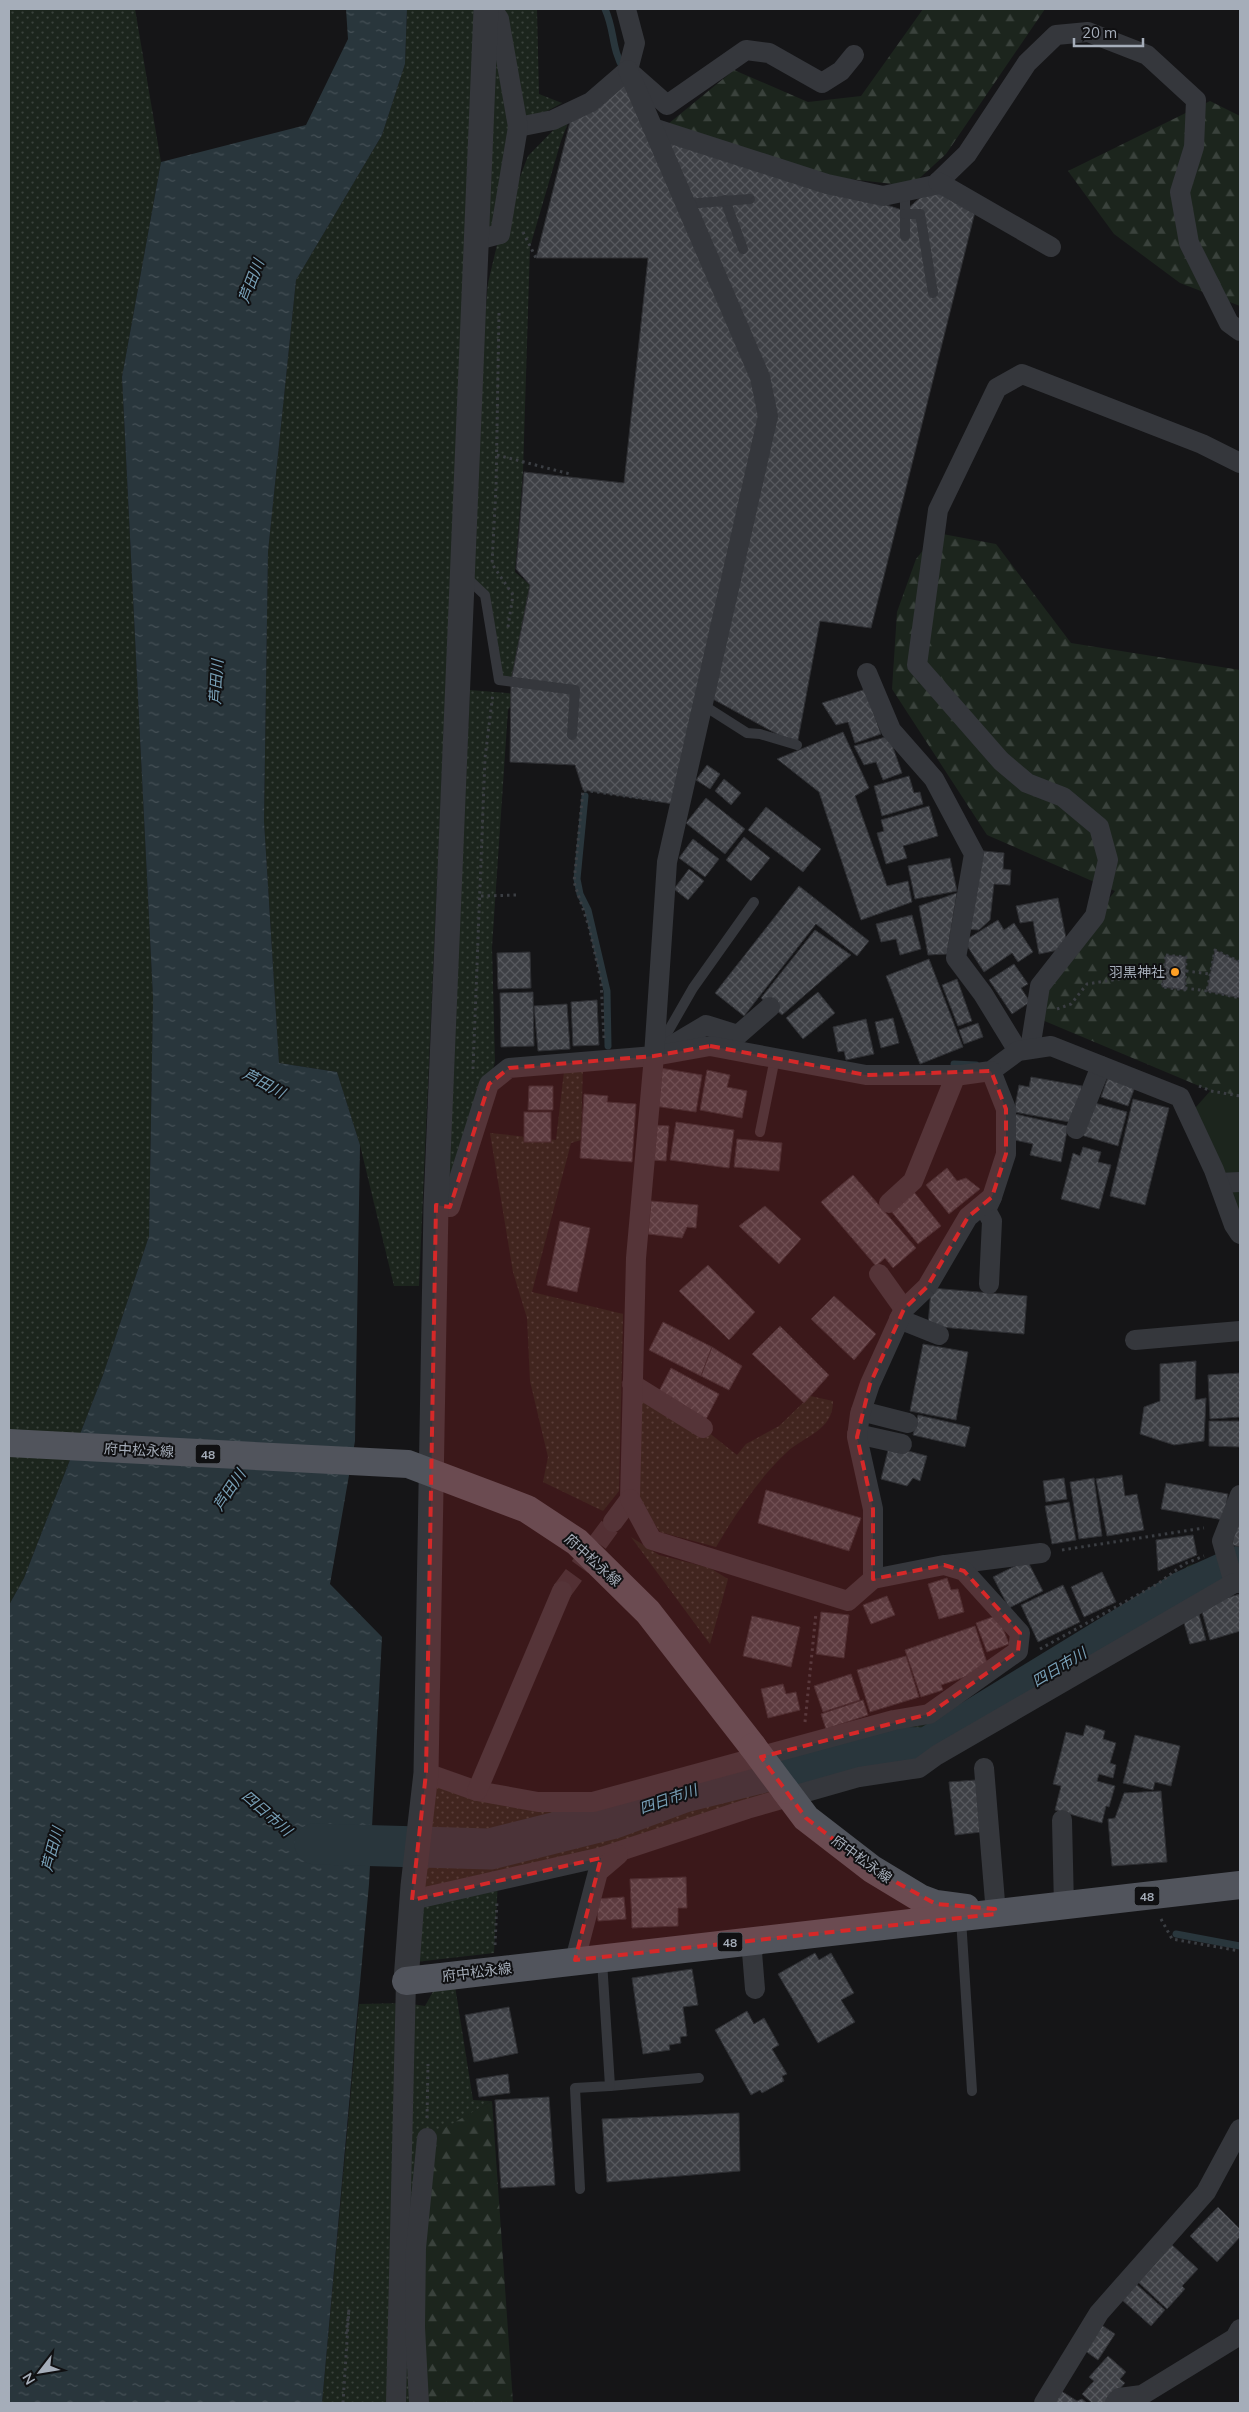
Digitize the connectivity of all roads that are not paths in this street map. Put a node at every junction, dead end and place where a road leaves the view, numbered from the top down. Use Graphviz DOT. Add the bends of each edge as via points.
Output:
graph roads {
  1 [pos="486,9"];
  2 [pos="492,9"];
  3 [pos="626,9"];
  4 [pos="854,55"];
  5 [pos="628,70"];
  6 [pos="518,127"];
  7 [pos="653,128"];
  8 [pos="938,182"];
  9 [pos="905,192"];
  10 [pos="750,199"];
  11 [pos="725,200"];
  12 [pos="686,204"];
  13 [pos="905,214"];
  14 [pos="905,236"];
  15 [pos="476,240"];
  16 [pos="1051,246"];
  17 [pos="743,249"];
  18 [pos="933,293"];
  19 [pos="1240,331"];
  20 [pos="1240,463"];
  21 [pos="462,574"];
  22 [pos="867,673"];
  23 [pos="702,705"];
  24 [pos="572,735"];
  25 [pos="797,745"];
  26 [pos="754,902"];
  27 [pos="770,1007"];
  28 [pos="1024,1050"];
  29 [pos="654,1056"];
  30 [pos="775,1058"];
  31 [pos="1101,1066"];
  32 [pos="990,1071"];
  33 [pos="956,1075"];
  34 [pos="1076,1129"];
  35 [pos="760,1132"];
  36 [pos="1240,1182"];
  37 [pos="1219,1183"];
  38 [pos="992,1196"];
  39 [pos="889,1203"];
  40 [pos="436,1205"];
  41 [pos="1240,1234"];
  42 [pos="879,1274"];
  43 [pos="989,1284"];
  44 [pos="902,1314"];
  45 [pos="1240,1331"];
  46 [pos="939,1336"];
  47 [pos="1135,1340"];
  48 [pos="632,1384"];
  49 [pos="861,1411"];
  50 [pos="908,1423"];
  51 [pos="703,1428"];
  52 [pos="857,1434"];
  53 [pos="9,1443"];
  54 [pos="902,1444"];
  55 [pos="420,1469"];
  56 [pos="1240,1495"];
  57 [pos="630,1499"];
  58 [pos="613,1522"];
  59 [pos="1041,1553"];
  60 [pos="944,1565"];
  61 [pos="873,1579"];
  62 [pos="1237,1583"];
  63 [pos="562,1591"];
  64 [pos="984,1768"];
  65 [pos="426,1773"];
  66 [pos="478,1791"];
  67 [pos="788,1793"];
  68 [pos="1062,1820"];
  69 [pos="622,1850"];
  70 [pos="1240,1885"];
  71 [pos="412,1893"];
  72 [pos="1059,1907"];
  73 [pos="995,1911"];
  74 [pos="961,1918"];
  75 [pos="751,1940"];
  76 [pos="602,1957"];
  77 [pos="575,1960"];
  78 [pos="406,1981"];
  79 [pos="755,1989"];
  80 [pos="699,2078"];
  81 [pos="610,2086"];
  82 [pos="972,2091"];
  83 [pos="1240,2128"];
  84 [pos="427,2138"];
  85 [pos="580,2189"];
  86 [pos="406,2327"];
  87 [pos="1240,2329"];
  88 [pos="396,2403"];
  89 [pos="419,2403"];
  90 [pos="1044,2403"];
  91 [pos="1115,2403"];
  1 -- 15 [label="street"];
  2 -- 6 [label="street" via="500,19"];
  3 -- 5 [label="street" via="635,43"];
  4 -- 5 [label="street" via="841,71 822,84 769,53 746,50 667,105"];
  5 -- 6 [label="street" via="590,102 553,120"];
  5 -- 7 [label="street"];
  6 -- 15 [label="street" via="500,234"];
  7 -- 9 [label="street" via="827,184 883,196"];
  7 -- 12 [label="street"];
  8 -- 9 [label="street"];
  8 -- 16 [label="street"];
  8 -- 19 [label="street" via="967,154 1026,63 1056,35 1088,32 1147,55 1196,100 1194,147 1180,192 1189,243 1229,323"];
  9 -- 13 [label="lane"];
  10 -- 11 [label="lane"];
  11 -- 12 [label="lane"];
  11 -- 17 [label="lane"];
  12 -- 23 [label="street" via="760,377 768,416"];
  13 -- 14 [label="lane"];
  13 -- 18 [label="lane" via="920,214"];
  15 -- 21 [label="street"];
  20 -- 28 [label="street" via="1202,444 1022,374 997,388 938,510 917,665 1001,761 1027,783 1063,797 1099,827 1108,860 1095,916 1040,986 1035,1017"];
  21 -- 24 [label="lane" via="485,595 499,679 575,690"];
  21 -- 40 [label="street"];
  22 -- 28 [label="street" via="891,730 934,779 974,854 956,958"];
  23 -- 25 [label="lane" via="746,733"];
  23 -- 29 [label="street" via="667,862"];
  26 -- 29 [label="lane" via="694,988"];
  27 -- 29 [label="street" via="738,1035 706,1025"];
  28 -- 31 [label="street" via="1051,1046"];
  28 -- 32 [label="street"];
  29 -- 30 [label="street" via="710,1046"];
  29 -- 40 [label="street" via="508,1068 489,1084 450,1207"];
  29 -- 48 [label="street" via="636,1258"];
  30 -- 33 [label="street" via="866,1075"];
  30 -- 35 [label="lane"];
  31 -- 34 [label="street"];
  31 -- 37 [label="street" via="1180,1097"];
  32 -- 33 [label="street"];
  32 -- 38 [label="street" via="1006,1109 1006,1154"];
  33 -- 39 [label="street" via="931,1158 913,1181"];
  36 -- 37 [label="street"];
  37 -- 41 [label="street"];
  38 -- 43 [label="street" via="986,1210 992,1221"];
  38 -- 44 [label="street" via="968,1217 927,1287"];
  40 -- 55 [label="street"];
  42 -- 44 [label="street"];
  44 -- 46 [label="street"];
  44 -- 49 [label="street"];
  45 -- 47 [label="street"];
  48 -- 51 [label="street"];
  48 -- 57 [label="street"];
  49 -- 50 [label="street"];
  49 -- 52 [label="street"];
  52 -- 54 [label="street"];
  52 -- 61 [label="street" via="873,1510"];
  53 -- 55 [label="main road, 府中松永線 / 48"];
  55 -- 65 [label="street"];
  55 -- 67 [label="main road, 府中松永線 / 48, bridge" via="527,1509 577,1542 648,1612"];
  56 -- 62 [label="street" via="1222,1541"];
  57 -- 58 [label="street"];
  57 -- 61 [label="street" via="652,1540 848,1601"];
  59 -- 60 [label="street"];
  60 -- 61 [label="street"];
  60 -- 66 [label="street" via="964,1571 1020,1633 1018,1650 929,1714 894,1720 593,1802 538,1802"];
  62 -- 67 [label="street" via="919,1768"];
  63 -- 66 [label="street"];
  64 -- 73 [label="street"];
  65 -- 66 [label="street"];
  65 -- 71 [label="street"];
  67 -- 69 [label="street"];
  67 -- 73 [label="main road, 府中松永線 / 48" via="806,1818 872,1869 920,1898 936,1904"];
  68 -- 72 [label="street"];
  69 -- 71 [label="street" via="497,1881"];
  69 -- 77 [label="street" via="598,1872"];
  70 -- 72 [label="main road, 府中松永線 / 48"];
  71 -- 78 [label="street"];
  72 -- 73 [label="main road, 府中松永線 / 48"];
  73 -- 74 [label="main road, 府中松永線 / 48"];
  74 -- 75 [label="main road, 府中松永線 / 48"];
  74 -- 82 [label="lane"];
  75 -- 76 [label="main road, 府中松永線 / 48"];
  75 -- 79 [label="street"];
  76 -- 77 [label="main road, 府中松永線 / 48"];
  76 -- 81 [label="lane"];
  77 -- 78 [label="main road, 府中松永線 / 48"];
  78 -- 86 [label="street"];
  80 -- 81 [label="lane"];
  81 -- 85 [label="lane" via="575,2088"];
  83 -- 90 [label="street" via="1206,2192 1099,2313"];
  84 -- 86 [label="street"];
  86 -- 88 [label="street"];
  86 -- 89 [label="street"];
  87 -- 91 [label="street" via="1235,2338 1142,2395 1119,2398"];
}
